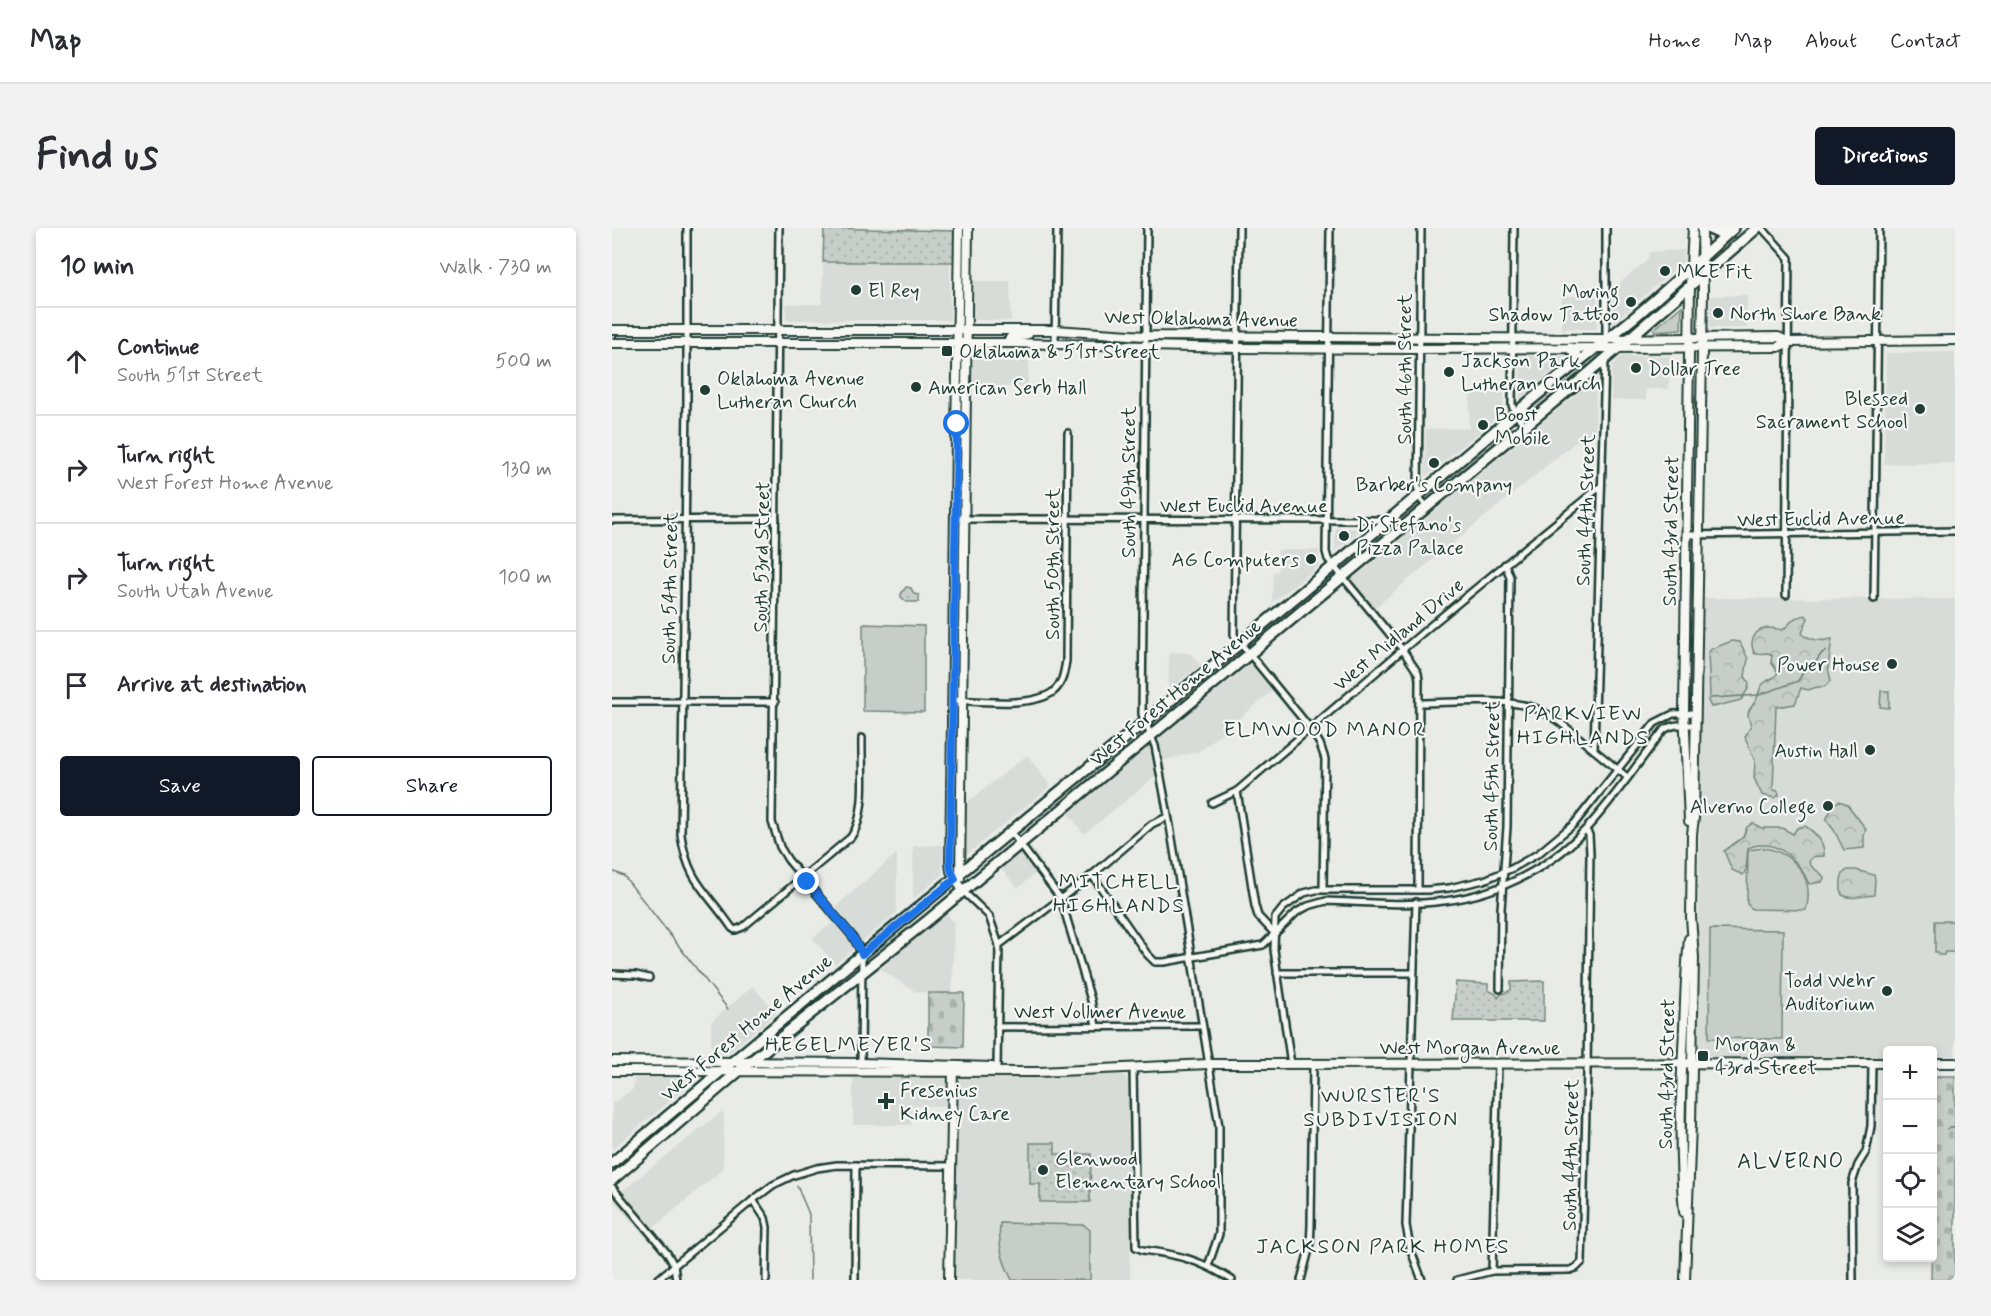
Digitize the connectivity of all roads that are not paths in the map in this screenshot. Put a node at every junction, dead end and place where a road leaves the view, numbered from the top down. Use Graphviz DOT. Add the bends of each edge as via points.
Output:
graph roads {
  1 [pos="687,228"];
  2 [pos="779,228"];
  3 [pos="958,228"];
  4 [pos="968,228"];
  5 [pos="1057,228"];
  6 [pos="1147,228"];
  7 [pos="1239,228"];
  8 [pos="1330,228"];
  9 [pos="1421,228"];
  10 [pos="1514,228"];
  11 [pos="1606,228"];
  12 [pos="1693,228"];
  13 [pos="1702,228"];
  14 [pos="1707,228"];
  15 [pos="1757,228"];
  16 [pos="1762,228"];
  17 [pos="1879,228"];
  18 [pos="1732,230"];
  19 [pos="1703,257"];
  20 [pos="1691,267"];
  21 [pos="1703,275"];
  22 [pos="1690,286"];
  23 [pos="612,330"];
  24 [pos="687,330"];
  25 [pos="778,330"];
  26 [pos="962,330"];
  27 [pos="1041,330"];
  28 [pos="1055,330"];
  29 [pos="1145,336"];
  30 [pos="1238,337"];
  31 [pos="1329,337"];
  32 [pos="1420,338"];
  33 [pos="1512,338"];
  34 [pos="1631,338"];
  35 [pos="1690,338"];
  36 [pos="1702,338"];
  37 [pos="1955,340"];
  38 [pos="1878,341"];
  39 [pos="1789,342"];
  40 [pos="612,343"];
  41 [pos="687,343"];
  42 [pos="778,343"];
  43 [pos="962,343"];
  44 [pos="1008,343"];
  45 [pos="1055,344"];
  46 [pos="1602,345"];
  47 [pos="1145,346"];
  48 [pos="1238,348"];
  49 [pos="1570,348"];
  50 [pos="1619,348"];
  51 [pos="1690,348"];
  52 [pos="1702,348"];
  53 [pos="1328,349"];
  54 [pos="1419,349"];
  55 [pos="1512,349"];
  56 [pos="1605,360"];
  57 [pos="1576,364"];
  58 [pos="1515,414"];
  59 [pos="1525,426"];
  60 [pos="1068,434"];
  61 [pos="1601,486"];
  62 [pos="1418,496"];
  63 [pos="1427,507"];
  64 [pos="776,519"];
  65 [pos="956,519"];
  66 [pos="965,519"];
  67 [pos="1143,519"];
  68 [pos="1236,519"];
  69 [pos="612,520"];
  70 [pos="685,520"];
  71 [pos="1067,520"];
  72 [pos="1326,520"];
  73 [pos="1389,520"];
  74 [pos="1955,531"];
  75 [pos="1876,532"];
  76 [pos="1699,534"];
  77 [pos="1787,534"];
  78 [pos="1687,535"];
  79 [pos="1505,564"];
  80 [pos="1338,571"];
  81 [pos="1786,595"];
  82 [pos="1874,598"];
  83 [pos="1244,649"];
  84 [pos="1402,649"];
  85 [pos="953,700"];
  86 [pos="962,700"];
  87 [pos="612,702"];
  88 [pos="683,702"];
  89 [pos="775,702"];
  90 [pos="1420,703"];
  91 [pos="1507,703"];
  92 [pos="1684,713"];
  93 [pos="1696,714"];
  94 [pos="1144,722"];
  95 [pos="1685,725"];
  96 [pos="1696,725"];
  97 [pos="1310,728"];
  98 [pos="1151,735"];
  99 [pos="862,738"];
  100 [pos="1594,750"];
  101 [pos="1617,768"];
  102 [pos="1627,777"];
  103 [pos="1237,791"];
  104 [pos="1212,803"];
  105 [pos="1167,817"];
  106 [pos="1586,830"];
  107 [pos="1011,832"];
  108 [pos="1692,834"];
  109 [pos="1020,844"];
  110 [pos="1504,871"];
  111 [pos="1092,875"];
  112 [pos="803,877"];
  113 [pos="957,877"];
  114 [pos="1503,886"];
  115 [pos="1323,889"];
  116 [pos="1418,890"];
  117 [pos="963,891"];
  118 [pos="1061,899"];
  119 [pos="1416,902"];
  120 [pos="1691,917"];
  121 [pos="1275,934"];
  122 [pos="999,945"];
  123 [pos="862,954"];
  124 [pos="1192,957"];
  125 [pos="862,972"];
  126 [pos="1277,973"];
  127 [pos="1413,973"];
  128 [pos="612,974"];
  129 [pos="649,978"];
  130 [pos="1500,989"];
  131 [pos="1096,1026"];
  132 [pos="1202,1026"];
  133 [pos="998,1027"];
  134 [pos="612,1061"];
  135 [pos="731,1062"];
  136 [pos="750,1062"];
  137 [pos="1498,1063"];
  138 [pos="1587,1063"];
  139 [pos="1682,1063"];
  140 [pos="1692,1063"];
  141 [pos="1872,1063"];
  142 [pos="1883,1063"];
  143 [pos="1937,1063"];
  144 [pos="1955,1063"];
  145 [pos="1208,1064"];
  146 [pos="1291,1064"];
  147 [pos="1313,1064"];
  148 [pos="1411,1064"];
  149 [pos="862,1067"];
  150 [pos="997,1067"];
  151 [pos="953,1068"];
  152 [pos="1133,1068"];
  153 [pos="740,1070"];
  154 [pos="612,1071"];
  155 [pos="721,1071"];
  156 [pos="1053,1071"];
  157 [pos="1681,1108"];
  158 [pos="1692,1108"];
  159 [pos="612,1163"];
  160 [pos="856,1165"];
  161 [pos="951,1166"];
  162 [pos="612,1180"];
  163 [pos="612,1187"];
  164 [pos="753,1200"];
  165 [pos="1686,1233"];
  166 [pos="674,1265"];
  167 [pos="1208,1266"];
  168 [pos="1492,1271"];
  169 [pos="657,1280"];
  170 [pos="676,1280"];
  171 [pos="766,1280"];
  172 [pos="855,1280"];
  173 [pos="949,1280"];
  174 [pos="1232,1280"];
  175 [pos="1301,1280"];
  176 [pos="1422,1280"];
  177 [pos="1457,1280"];
  178 [pos="1685,1280"];
  179 [pos="1853,1280"];
  1 -- 24 [label="street, South 54th Street"];
  2 -- 25 [label="street, South 53rd Street"];
  3 -- 26 [label="main road"];
  4 -- 26 [label="main road"];
  5 -- 28 [label="street"];
  6 -- 29 [label="street, South 49th Street"];
  7 -- 30 [label="street"];
  8 -- 31 [label="street"];
  9 -- 32 [label="street, South 46th Street"];
  10 -- 33 [label="street"];
  11 -- 46 [label="street, South 44th Street"];
  12 -- 20 [label="main road, South 43rd Street"];
  13 -- 19 [label="main road, South 43rd Street"];
  14 -- 18 [label="main road" via="1718,233"];
  15 -- 21 [label="main road, West Forest Home Avenue"];
  16 -- 39 [label="street" via="1789,258"];
  17 -- 38 [label="street"];
  18 -- 19 [label="main road, West Forest Home Avenue"];
  19 -- 20 [label="main road, West Forest Home Avenue"];
  19 -- 21 [label="main road, South 43rd Street"];
  20 -- 22 [label="main road, South 43rd Street"];
  20 -- 46 [label="main road, West Forest Home Avenue"];
  21 -- 22 [label="main road, West Forest Home Avenue"];
  21 -- 36 [label="main road, South 43rd Street"];
  22 -- 34 [label="main road, West Forest Home Avenue"];
  22 -- 35 [label="main road, South 43rd Street"];
  23 -- 24 [label="main road, West Oklahoma Avenue"];
  24 -- 25 [label="main road, West Oklahoma Avenue"];
  24 -- 41 [label="street, South 54th Street"];
  25 -- 26 [label="main road, West Oklahoma Avenue"];
  25 -- 42 [label="street, South 53rd Street"];
  26 -- 27 [label="main road, West Oklahoma Avenue"];
  26 -- 43 [label="main road"];
  27 -- 28 [label="main road, West Oklahoma Avenue"];
  27 -- 44 [label="main road" via="1010,338"];
  28 -- 29 [label="main road, West Oklahoma Avenue"];
  28 -- 45 [label="street"];
  29 -- 30 [label="main road, West Oklahoma Avenue"];
  29 -- 47 [label="street, South 49th Street"];
  30 -- 31 [label="main road, West Oklahoma Avenue"];
  30 -- 48 [label="street"];
  31 -- 32 [label="main road, West Oklahoma Avenue"];
  31 -- 53 [label="street"];
  32 -- 33 [label="main road, West Oklahoma Avenue"];
  32 -- 54 [label="street, South 46th Street"];
  33 -- 46 [label="main road, West Oklahoma Avenue"];
  33 -- 55 [label="street"];
  34 -- 35 [label="main road, West Oklahoma Avenue"];
  34 -- 46 [label="main road, West Oklahoma Avenue"];
  34 -- 50 [label="main road, West Forest Home Avenue"];
  35 -- 36 [label="main road, West Oklahoma Avenue"];
  35 -- 51 [label="main road, South 43rd Street"];
  36 -- 39 [label="main road, West Oklahoma Avenue" via="1778,337"];
  36 -- 52 [label="main road, South 43rd Street"];
  37 -- 38 [label="main road, West Oklahoma Avenue"];
  38 -- 39 [label="main road, West Oklahoma Avenue"];
  38 -- 75 [label="street"];
  39 -- 52 [label="main road, West Oklahoma Avenue" via="1778,346"];
  39 -- 77 [label="street"];
  40 -- 41 [label="main road, West Oklahoma Avenue"];
  41 -- 42 [label="main road, West Oklahoma Avenue"];
  41 -- 70 [label="street, South 54th Street"];
  42 -- 43 [label="main road, West Oklahoma Avenue"];
  42 -- 64 [label="street, South 53rd Street"];
  43 -- 44 [label="main road, West Oklahoma Avenue"];
  43 -- 65 [label="main road"];
  43 -- 66 [label="main road"];
  44 -- 45 [label="main road, West Oklahoma Avenue"];
  45 -- 47 [label="main road, West Oklahoma Avenue"];
  46 -- 49 [label="main road, West Oklahoma Avenue"];
  46 -- 50 [label="main road, West Oklahoma Avenue"];
  46 -- 56 [label="street, South 44th Street"];
  46 -- 57 [label="main road, West Forest Home Avenue"];
  47 -- 48 [label="main road, West Oklahoma Avenue"];
  47 -- 67 [label="street, South 49th Street"];
  48 -- 53 [label="main road, West Oklahoma Avenue"];
  48 -- 68 [label="street"];
  49 -- 55 [label="main road, West Oklahoma Avenue"];
  49 -- 57 [label="main road" via="1576,355"];
  50 -- 51 [label="main road, West Oklahoma Avenue"];
  50 -- 56 [label="main road, West Forest Home Avenue"];
  51 -- 52 [label="main road, West Oklahoma Avenue"];
  51 -- 78 [label="main road, South 43rd Street"];
  52 -- 76 [label="main road, South 43rd Street"];
  53 -- 54 [label="main road, West Oklahoma Avenue"];
  53 -- 72 [label="street"];
  54 -- 55 [label="main road, West Oklahoma Avenue"];
  54 -- 62 [label="street, South 46th Street"];
  55 -- 58 [label="street"];
  56 -- 59 [label="main road, West Forest Home Avenue"];
  56 -- 61 [label="street, South 44th Street"];
  57 -- 58 [label="main road, West Forest Home Avenue"];
  58 -- 59 [label="street"];
  58 -- 62 [label="main road, West Forest Home Avenue"];
  59 -- 63 [label="main road, West Forest Home Avenue"];
  60 -- 71 [label="street, South 50th Street"];
  61 -- 79 [label="street, West Midland Drive"];
  61 -- 100 [label="street, South 44th Street"];
  62 -- 63 [label="street"];
  62 -- 73 [label="main road, West Forest Home Avenue"];
  63 -- 80 [label="main road, West Forest Home Avenue"];
  64 -- 70 [label="street"];
  64 -- 89 [label="street, South 53rd Street"];
  65 -- 66 [label="street, West Euclid Avenue"];
  65 -- 85 [label="main road"];
  66 -- 71 [label="street, West Euclid Avenue"];
  66 -- 86 [label="main road"];
  67 -- 68 [label="street, West Euclid Avenue"];
  67 -- 71 [label="street, West Euclid Avenue"];
  67 -- 94 [label="street, South 49th Street"];
  68 -- 72 [label="street, West Euclid Avenue"];
  68 -- 83 [label="street" via="1234,635"];
  69 -- 70 [label="street"];
  70 -- 88 [label="street, South 54th Street"];
  71 -- 86 [label="street, South 50th Street" via="1063,680 1054,692 1038,699"];
  72 -- 73 [label="street, West Euclid Avenue"];
  72 -- 80 [label="street" via="1326,552"];
  73 -- 80 [label="main road, West Forest Home Avenue"];
  74 -- 75 [label="street, West Euclid Avenue"];
  75 -- 77 [label="street, West Euclid Avenue"];
  75 -- 82 [label="street"];
  76 -- 77 [label="street, West Euclid Avenue"];
  76 -- 78 [label="street, West Euclid Avenue"];
  76 -- 93 [label="main road, South 43rd Street"];
  77 -- 81 [label="street"];
  78 -- 92 [label="main road, South 43rd Street"];
  79 -- 84 [label="street, West Midland Drive"];
  79 -- 91 [label="street, South 45th Street" via="1509,577"];
  80 -- 83 [label="main road, West Forest Home Avenue"];
  80 -- 83 [label="main road, West Forest Home Avenue"];
  80 -- 84 [label="street"];
  83 -- 94 [label="main road, West Forest Home Avenue"];
  83 -- 97 [label="street"];
  83 -- 98 [label="main road, West Forest Home Avenue"];
  84 -- 90 [label="street" via="1418,673"];
  84 -- 97 [label="street, West Midland Drive"];
  85 -- 86 [label="street"];
  85 -- 113 [label="main road" via="950,863"];
  86 -- 113 [label="main road"];
  87 -- 88 [label="street"];
  88 -- 89 [label="street"];
  88 -- 112 [label="street, South 54th Street" via="681,835 689,870 699,887 735,930"];
  89 -- 112 [label="street, South 53rd Street" via="772,822 780,847"];
  90 -- 91 [label="street"];
  90 -- 116 [label="street"];
  91 -- 100 [label="street" via="1550,716"];
  91 -- 110 [label="street, South 45th Street"];
  92 -- 93 [label="street"];
  92 -- 95 [label="main road, South 43rd Street"];
  92 -- 101 [label="street" via="1655,723"];
  93 -- 96 [label="main road, South 43rd Street"];
  94 -- 98 [label="street, South 49th Street"];
  94 -- 107 [label="main road, West Forest Home Avenue"];
  95 -- 96 [label="street"];
  95 -- 102 [label="street" via="1669,726 1663,731"];
  95 -- 108 [label="main road, South 43rd Street"];
  96 -- 108 [label="main road, South 43rd Street"];
  97 -- 103 [label="street, West Midland Drive"];
  97 -- 115 [label="street" via="1325,759"];
  98 -- 105 [label="street, South 49th Street"];
  98 -- 109 [label="main road, West Forest Home Avenue"];
  99 -- 112 [label="street" via="858,824 850,837"];
  100 -- 101 [label="street"];
  101 -- 102 [label="street"];
  101 -- 110 [label="street" via="1569,828 1539,853"];
  102 -- 106 [label="street"];
  103 -- 104 [label="street, West Midland Drive"];
  103 -- 121 [label="street" via="1257,913"];
  105 -- 111 [label="street" via="1152,824"];
  105 -- 124 [label="street, South 49th Street"];
  106 -- 114 [label="street" via="1542,866"];
  106 -- 138 [label="street, South 44th Street" via="1590,853"];
  107 -- 109 [label="street"];
  107 -- 113 [label="main road, West Forest Home Avenue"];
  108 -- 120 [label="main road, South 43rd Street"];
  109 -- 117 [label="main road, West Forest Home Avenue"];
  109 -- 118 [label="street"];
  110 -- 114 [label="street, South 45th Street"];
  110 -- 116 [label="street" via="1457,887"];
  111 -- 118 [label="street"];
  111 -- 124 [label="street" via="1155,962"];
  112 -- 123 [label="street, South 53rd Street" via="853,937"];
  113 -- 117 [label="main road"];
  113 -- 123 [label="main road, West Forest Home Avenue"];
  114 -- 119 [label="street" via="1459,898"];
  114 -- 130 [label="street, South 45th Street"];
  115 -- 116 [label="street"];
  115 -- 121 [label="street" via="1304,893 1283,908 1275,918"];
  117 -- 122 [label="street" via="989,916"];
  117 -- 125 [label="main road, West Forest Home Avenue"];
  118 -- 122 [label="street"];
  118 -- 131 [label="street"];
  119 -- 121 [label="street" via="1316,903 1297,912"];
  119 -- 127 [label="street"];
  120 -- 139 [label="main road, South 43rd Street"];
  120 -- 140 [label="main road, South 43rd Street"];
  121 -- 124 [label="street" via="1263,945"];
  121 -- 126 [label="street"];
  122 -- 133 [label="street"];
  123 -- 125 [label="street"];
  123 -- 135 [label="main road, West Forest Home Avenue"];
  124 -- 132 [label="street, South 49th Street"];
  125 -- 136 [label="main road, West Forest Home Avenue"];
  125 -- 149 [label="street"];
  126 -- 127 [label="street"];
  126 -- 146 [label="street"];
  127 -- 148 [label="street"];
  128 -- 129 [label="street"];
  131 -- 132 [label="street, West Vollmer Avenue"];
  131 -- 133 [label="street, West Vollmer Avenue"];
  132 -- 145 [label="street, South 49th Street"];
  133 -- 150 [label="street"];
  134 -- 135 [label="main road, West Morgan Avenue"];
  135 -- 136 [label="main road, West Morgan Avenue"];
  135 -- 155 [label="main road, West Forest Home Avenue"];
  136 -- 149 [label="main road, West Morgan Avenue"];
  136 -- 153 [label="main road, West Forest Home Avenue"];
  137 -- 138 [label="main road, West Morgan Avenue"];
  137 -- 148 [label="main road, West Morgan Avenue"];
  137 -- 168 [label="street"];
  138 -- 139 [label="main road, West Morgan Avenue"];
  138 -- 168 [label="street, South 44th Street" via="1580,1265 1570,1270"];
  139 -- 140 [label="main road, West Morgan Avenue"];
  139 -- 157 [label="main road, South 43rd Street"];
  140 -- 141 [label="main road, West Morgan Avenue"];
  140 -- 158 [label="main road, South 43rd Street"];
  141 -- 142 [label="main road, West Morgan Avenue"];
  141 -- 179 [label="street" via="1866,1152 1852,1183"];
  143 -- 144 [label="main road"];
  145 -- 146 [label="main road, West Morgan Avenue"];
  145 -- 152 [label="main road, West Morgan Avenue"];
  145 -- 167 [label="street, South 49th Street" via="1217,1112 1220,1162 1219,1234"];
  146 -- 147 [label="main road, West Morgan Avenue"];
  147 -- 148 [label="main road, West Morgan Avenue"];
  147 -- 175 [label="street" via="1310,1246"];
  148 -- 176 [label="street" via="1406,1225"];
  149 -- 151 [label="main road, West Morgan Avenue"];
  149 -- 153 [label="main road, West Morgan Avenue"];
  150 -- 151 [label="main road, West Morgan Avenue"];
  150 -- 156 [label="main road, West Morgan Avenue"];
  151 -- 156 [label="main road, West Morgan Avenue"];
  151 -- 161 [label="main road"];
  152 -- 156 [label="main road, West Morgan Avenue"];
  152 -- 167 [label="street" via="1136,1247"];
  153 -- 155 [label="main road, West Morgan Avenue"];
  153 -- 162 [label="main road, West Forest Home Avenue"];
  154 -- 155 [label="main road, West Morgan Avenue"];
  155 -- 159 [label="main road, West Forest Home Avenue"];
  157 -- 158 [label="main road"];
  157 -- 165 [label="main road, South 43rd Street"];
  158 -- 165 [label="main road, South 43rd Street"];
  160 -- 161 [label="street"];
  160 -- 164 [label="street" via="794,1175"];
  160 -- 172 [label="street"];
  161 -- 173 [label="main road"];
  163 -- 166 [label="street"];
  164 -- 166 [label="street"];
  164 -- 171 [label="street" via="767,1227"];
  165 -- 178 [label="main road, South 43rd Street"];
  166 -- 169 [label="street"];
  166 -- 170 [label="street"];
  167 -- 174 [label="street"];
  168 -- 177 [label="street"];
}
